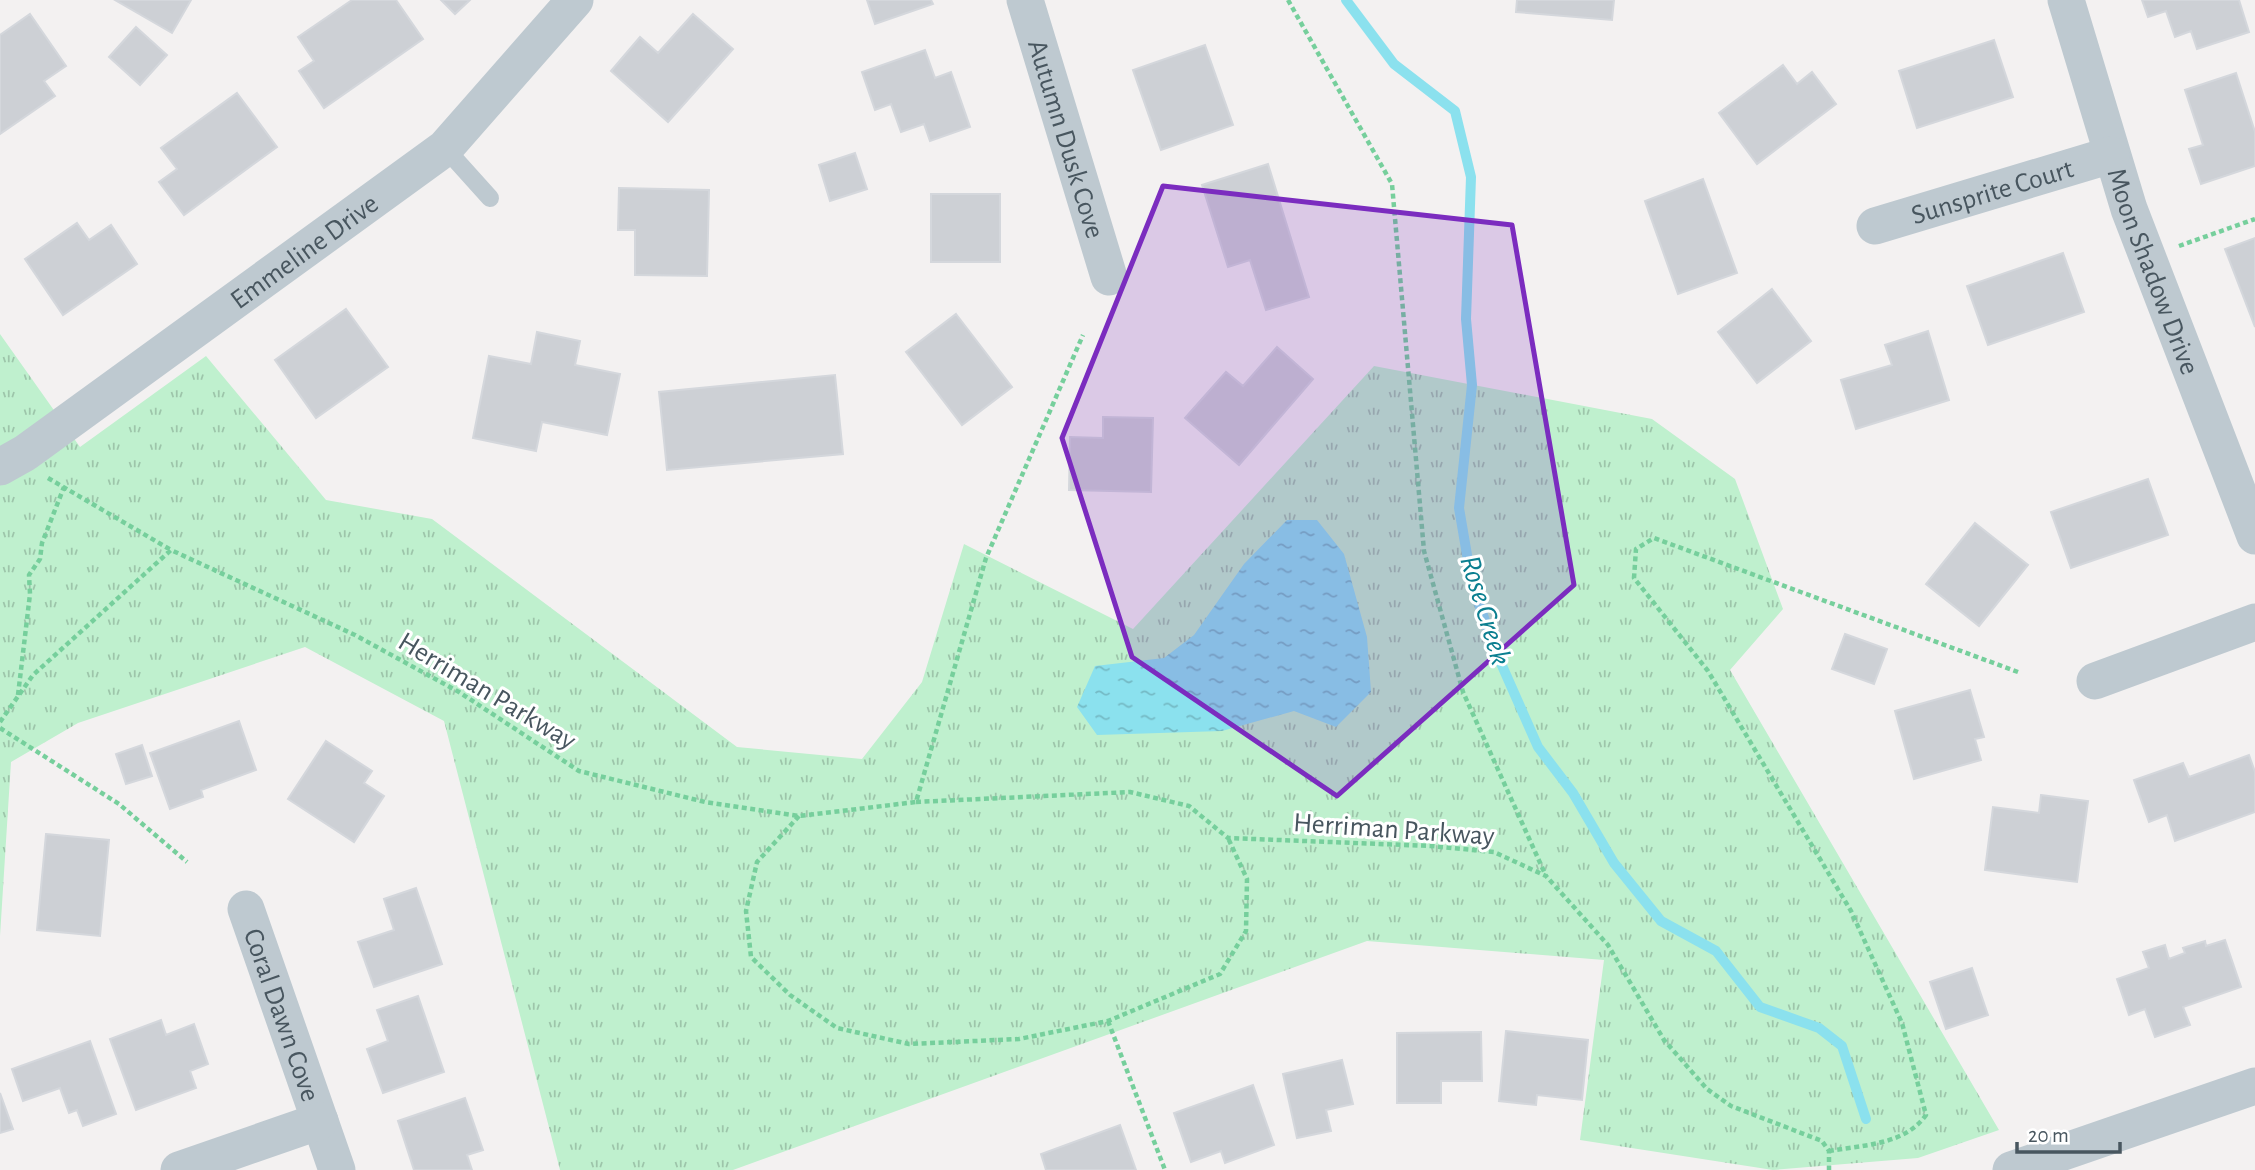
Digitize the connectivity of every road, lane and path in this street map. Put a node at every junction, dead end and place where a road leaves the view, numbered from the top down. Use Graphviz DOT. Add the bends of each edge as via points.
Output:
graph roads {
  1 [pos="575,0"];
  2 [pos="1025,0"];
  3 [pos="1288,0"];
  4 [pos="2066,0"];
  5 [pos="444,148"];
  6 [pos="2111,155"];
  7 [pos="491,198"];
  8 [pos="2255,219"];
  9 [pos="1875,226"];
  10 [pos="2172,248"];
  11 [pos="1109,277"];
  12 [pos="1083,335"];
  13 [pos="0,467"];
  14 [pos="39,472"];
  15 [pos="64,487"];
  16 [pos="2255,536"];
  17 [pos="171,550"];
  18 [pos="2255,622"];
  19 [pos="2018,672"];
  20 [pos="2095,681"];
  21 [pos="18,697"];
  22 [pos="0,725"];
  23 [pos="916,802"];
  24 [pos="799,816"];
  25 [pos="1228,838"];
  26 [pos="187,862"];
  27 [pos="1546,876"];
  28 [pos="246,909"];
  29 [pos="1108,1021"];
  30 [pos="2255,1086"];
  31 [pos="320,1121"];
  32 [pos="1829,1151"];
  33 [pos="179,1170"];
  34 [pos="337,1170"];
  35 [pos="1165,1170"];
  36 [pos="1829,1170"];
  37 [pos="2011,1170"];
  1 -- 5 [label="street, Emmeline Drive"];
  2 -- 11 [label="street, Autumn Dusk Cove"];
  3 -- 27 [label="path" via="1392,184 1424,551 1463,692"];
  4 -- 6 [label="street, Moon Shadow Drive"];
  5 -- 7 [label="lane"];
  5 -- 13 [label="street, Emmeline Drive"];
  6 -- 9 [label="street, Sunsprite Court"];
  6 -- 16 [label="street, Moon Shadow Drive"];
  8 -- 10 [label="path"];
  12 -- 23 [label="path" via="986,558"];
  14 -- 15 [label="path, Herriman Parkway"];
  15 -- 17 [label="path, Herriman Parkway"];
  15 -- 21 [label="path" via="40,559 29,575"];
  17 -- 21 [label="path" via="33,674"];
  17 -- 24 [label="path, Herriman Parkway" via="378,648 459,692 579,771 705,802"];
  18 -- 20 [label="street"];
  19 -- 32 [label="path" via="1654,538 1636,548 1634,578 1708,671 1851,911 1902,1023 1926,1115 1916,1129 1897,1139"];
  21 -- 22 [label="path"];
  22 -- 26 [label="path" via="119,804"];
  23 -- 24 [label="path, Herriman Parkway"];
  23 -- 25 [label="path, Herriman Parkway" via="1130,792 1189,806"];
  24 -- 29 [label="path, Herriman Parkway" via="757,862 746,911 751,957 790,995 836,1028 909,1044 1019,1039"];
  25 -- 27 [label="path, Herriman Parkway" via="1494,852"];
  25 -- 29 [label="path, Herriman Parkway" via="1247,879 1246,931 1220,974"];
  27 -- 32 [label="path, Herriman Parkway" via="1608,945 1664,1040 1707,1089 1731,1107 1822,1141"];
  28 -- 31 [label="street, Coral Dawn Cove"];
  29 -- 35 [label="path"];
  30 -- 37 [label="street"];
  31 -- 33 [label="street"];
  31 -- 34 [label="street, Coral Dawn Cove"];
  32 -- 36 [label="path"];
}
